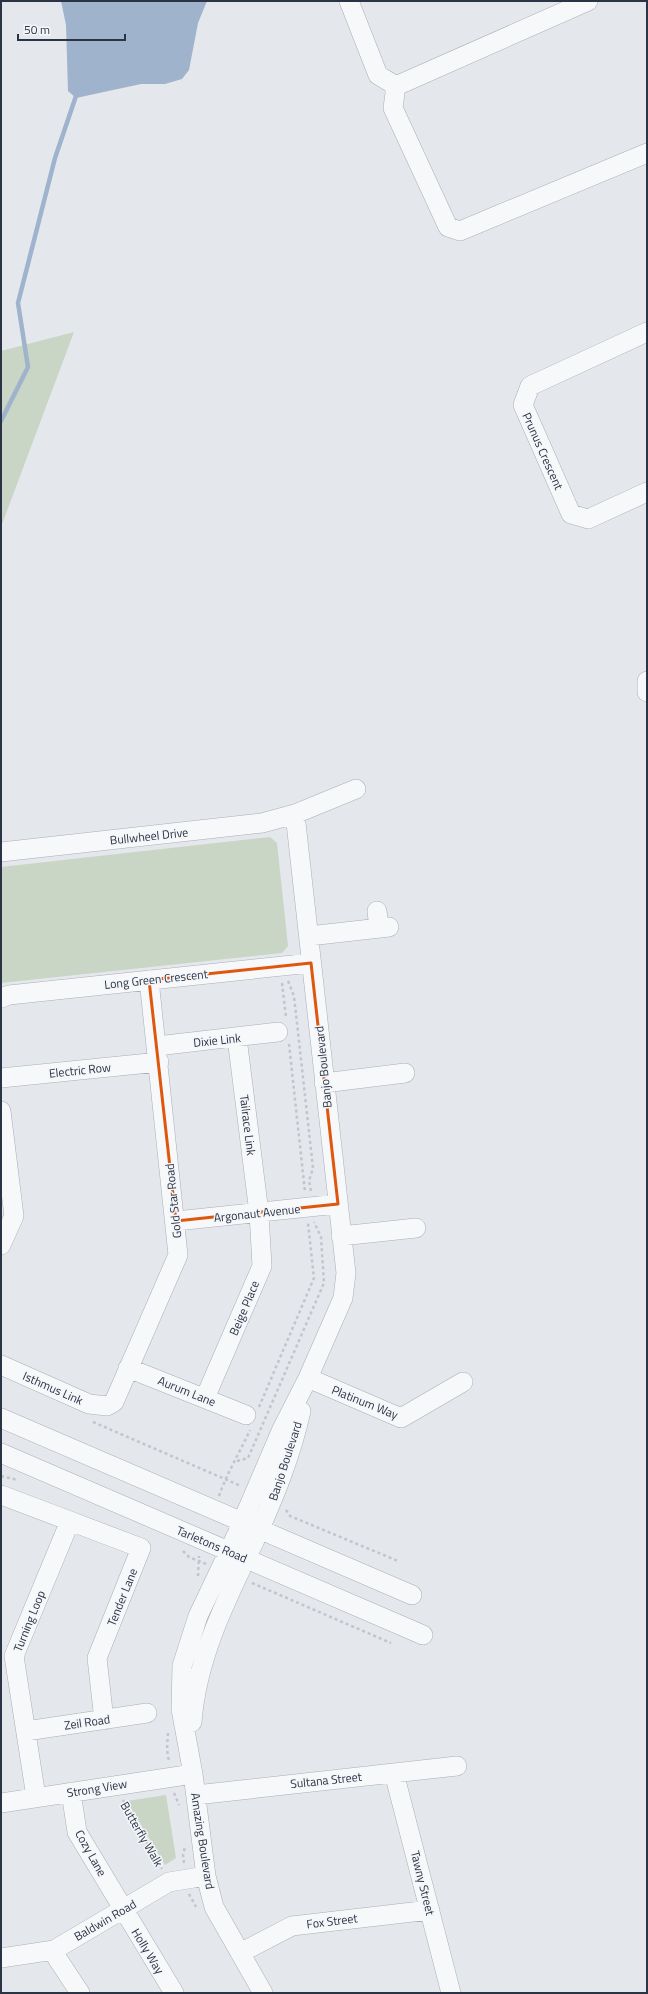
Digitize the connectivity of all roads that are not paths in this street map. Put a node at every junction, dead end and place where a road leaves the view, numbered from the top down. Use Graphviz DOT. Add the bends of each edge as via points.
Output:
graph roads {
  1 [pos="349,1"];
  2 [pos="588,1"];
  3 [pos="396,86"];
  4 [pos="647,153"];
  5 [pos="647,332"];
  6 [pos="647,492"];
  7 [pos="647,681"];
  8 [pos="647,692"];
  9 [pos="356,789"];
  10 [pos="295,814"];
  11 [pos="1,852"];
  12 [pos="382,922"];
  13 [pos="309,936"];
  14 [pos="311,963"];
  15 [pos="149,980"];
  16 [pos="1,998"];
  17 [pos="278,1032"];
  18 [pos="237,1038"];
  19 [pos="158,1054"];
  20 [pos="405,1073"];
  21 [pos="1,1078"];
  22 [pos="324,1083"];
  23 [pos="1,1112"];
  24 [pos="338,1204"];
  25 [pos="259,1213"];
  26 [pos="176,1221"];
  27 [pos="416,1228"];
  28 [pos="341,1236"];
  29 [pos="1,1245"];
  30 [pos="1,1365"];
  31 [pos="128,1368"];
  32 [pos="308,1378"];
  33 [pos="463,1382"];
  34 [pos="205,1398"];
  35 [pos="107,1406"];
  36 [pos="246,1415"];
  37 [pos="1,1418"];
  38 [pos="1,1453"];
  39 [pos="1,1494"];
  40 [pos="70,1521"];
  41 [pos="248,1532"];
  42 [pos="237,1555"];
  43 [pos="412,1595"];
  44 [pos="423,1635"];
  45 [pos="147,1713"];
  46 [pos="104,1720"];
  47 [pos="26,1731"];
  48 [pos="457,1766"];
  49 [pos="394,1773"];
  50 [pos="193,1774"];
  51 [pos="71,1792"];
  52 [pos="196,1795"];
  53 [pos="36,1797"];
  54 [pos="1,1803"];
  55 [pos="206,1876"];
  56 [pos="123,1910"];
  57 [pos="430,1910"];
  58 [pos="54,1950"];
  59 [pos="240,1953"];
  60 [pos="1,1958"];
  61 [pos="80,1993"];
  62 [pos="174,1993"];
  63 [pos="263,1993"];
  64 [pos="451,1993"];
  1 -- 3 [label="street" via="378,75"];
  2 -- 3 [label="street"];
  3 -- 4 [label="street" via="393,108 396,115 448,227 460,231"];
  5 -- 6 [label="street, Prunus Crescent" via="530,386 523,405 570,514 588,518"];
  7 -- 8 [label="street"];
  9 -- 10 [label="street"];
  10 -- 11 [label="street, Bullwheel Drive" via="262,823"];
  10 -- 13 [label="street, Banjo Boulevard"];
  12 -- 13 [label="street"];
  13 -- 14 [label="street, Banjo Boulevard"];
  14 -- 15 [label="street, Long Green Crescent"];
  14 -- 22 [label="street, Banjo Boulevard"];
  15 -- 16 [label="street, Long Green Crescent" via="9,995"];
  15 -- 19 [label="street, Gold Star Road"];
  17 -- 18 [label="street, Dixie Link"];
  18 -- 19 [label="street, Dixie Link"];
  18 -- 25 [label="street, Tailrace Link"];
  19 -- 21 [label="street, Electric Row"];
  19 -- 26 [label="street, Gold Star Road"];
  20 -- 22 [label="street"];
  22 -- 24 [label="street, Banjo Boulevard"];
  23 -- 29 [label="street" via="14,1216"];
  24 -- 25 [label="street, Argonaut Avenue"];
  24 -- 28 [label="street, Banjo Boulevard"];
  25 -- 26 [label="street, Argonaut Avenue"];
  25 -- 34 [label="street, Beige Place" via="262,1266"];
  26 -- 31 [label="street, Gold Star Road" via="178,1255"];
  27 -- 28 [label="street"];
  28 -- 32 [label="street, Banjo Boulevard" via="346,1273 343,1298"];
  30 -- 35 [label="street, Isthmus Link" via="89,1404"];
  31 -- 34 [label="street, Aurum Lane"];
  31 -- 35 [label="street, Gold Star Road" via="114,1402"];
  32 -- 33 [label="street, Platinum Way" via="401,1418"];
  32 -- 41 [label="street, Banjo Boulevard" via="282,1477 264,1496"];
  34 -- 36 [label="street, Aurum Lane"];
  37 -- 41 [label="street"];
  38 -- 42 [label="street, Tarletons Road"];
  39 -- 40 [label="street"];
  40 -- 46 [label="street, Tender Lane" via="141,1548 97,1658"];
  40 -- 47 [label="street, Turning Loop" via="14,1656"];
  41 -- 42 [label="street, Amazing Boulevard"];
  41 -- 43 [label="street"];
  42 -- 44 [label="street, Tarletons Road"];
  42 -- 50 [label="street, Amazing Boulevard" via="198,1616 182,1666 181,1709"];
  45 -- 46 [label="street, Zeil Road"];
  46 -- 47 [label="street, Zeil Road"];
  47 -- 53 [label="street, Turning Loop"];
  48 -- 49 [label="street, Sultana Street"];
  49 -- 52 [label="street, Sultana Street"];
  49 -- 57 [label="street, Tawny Street"];
  50 -- 51 [label="street, Strong View"];
  50 -- 52 [label="street, Amazing Boulevard"];
  51 -- 53 [label="street, Strong View"];
  51 -- 56 [label="street, Cozy Lane" via="77,1832"];
  52 -- 55 [label="street, Amazing Boulevard"];
  53 -- 54 [label="street, Strong View"];
  55 -- 56 [label="street, Baldwin Road" via="169,1882"];
  55 -- 59 [label="street, Amazing Boulevard" via="214,1907"];
  56 -- 58 [label="street, Baldwin Road"];
  56 -- 62 [label="street, Holly Way"];
  57 -- 59 [label="street, Fox Street" via="292,1926"];
  57 -- 64 [label="street, Tawny Street"];
  58 -- 60 [label="street, Baldwin Road"];
  58 -- 61 [label="street"];
  59 -- 63 [label="street, Amazing Boulevard"];
}
